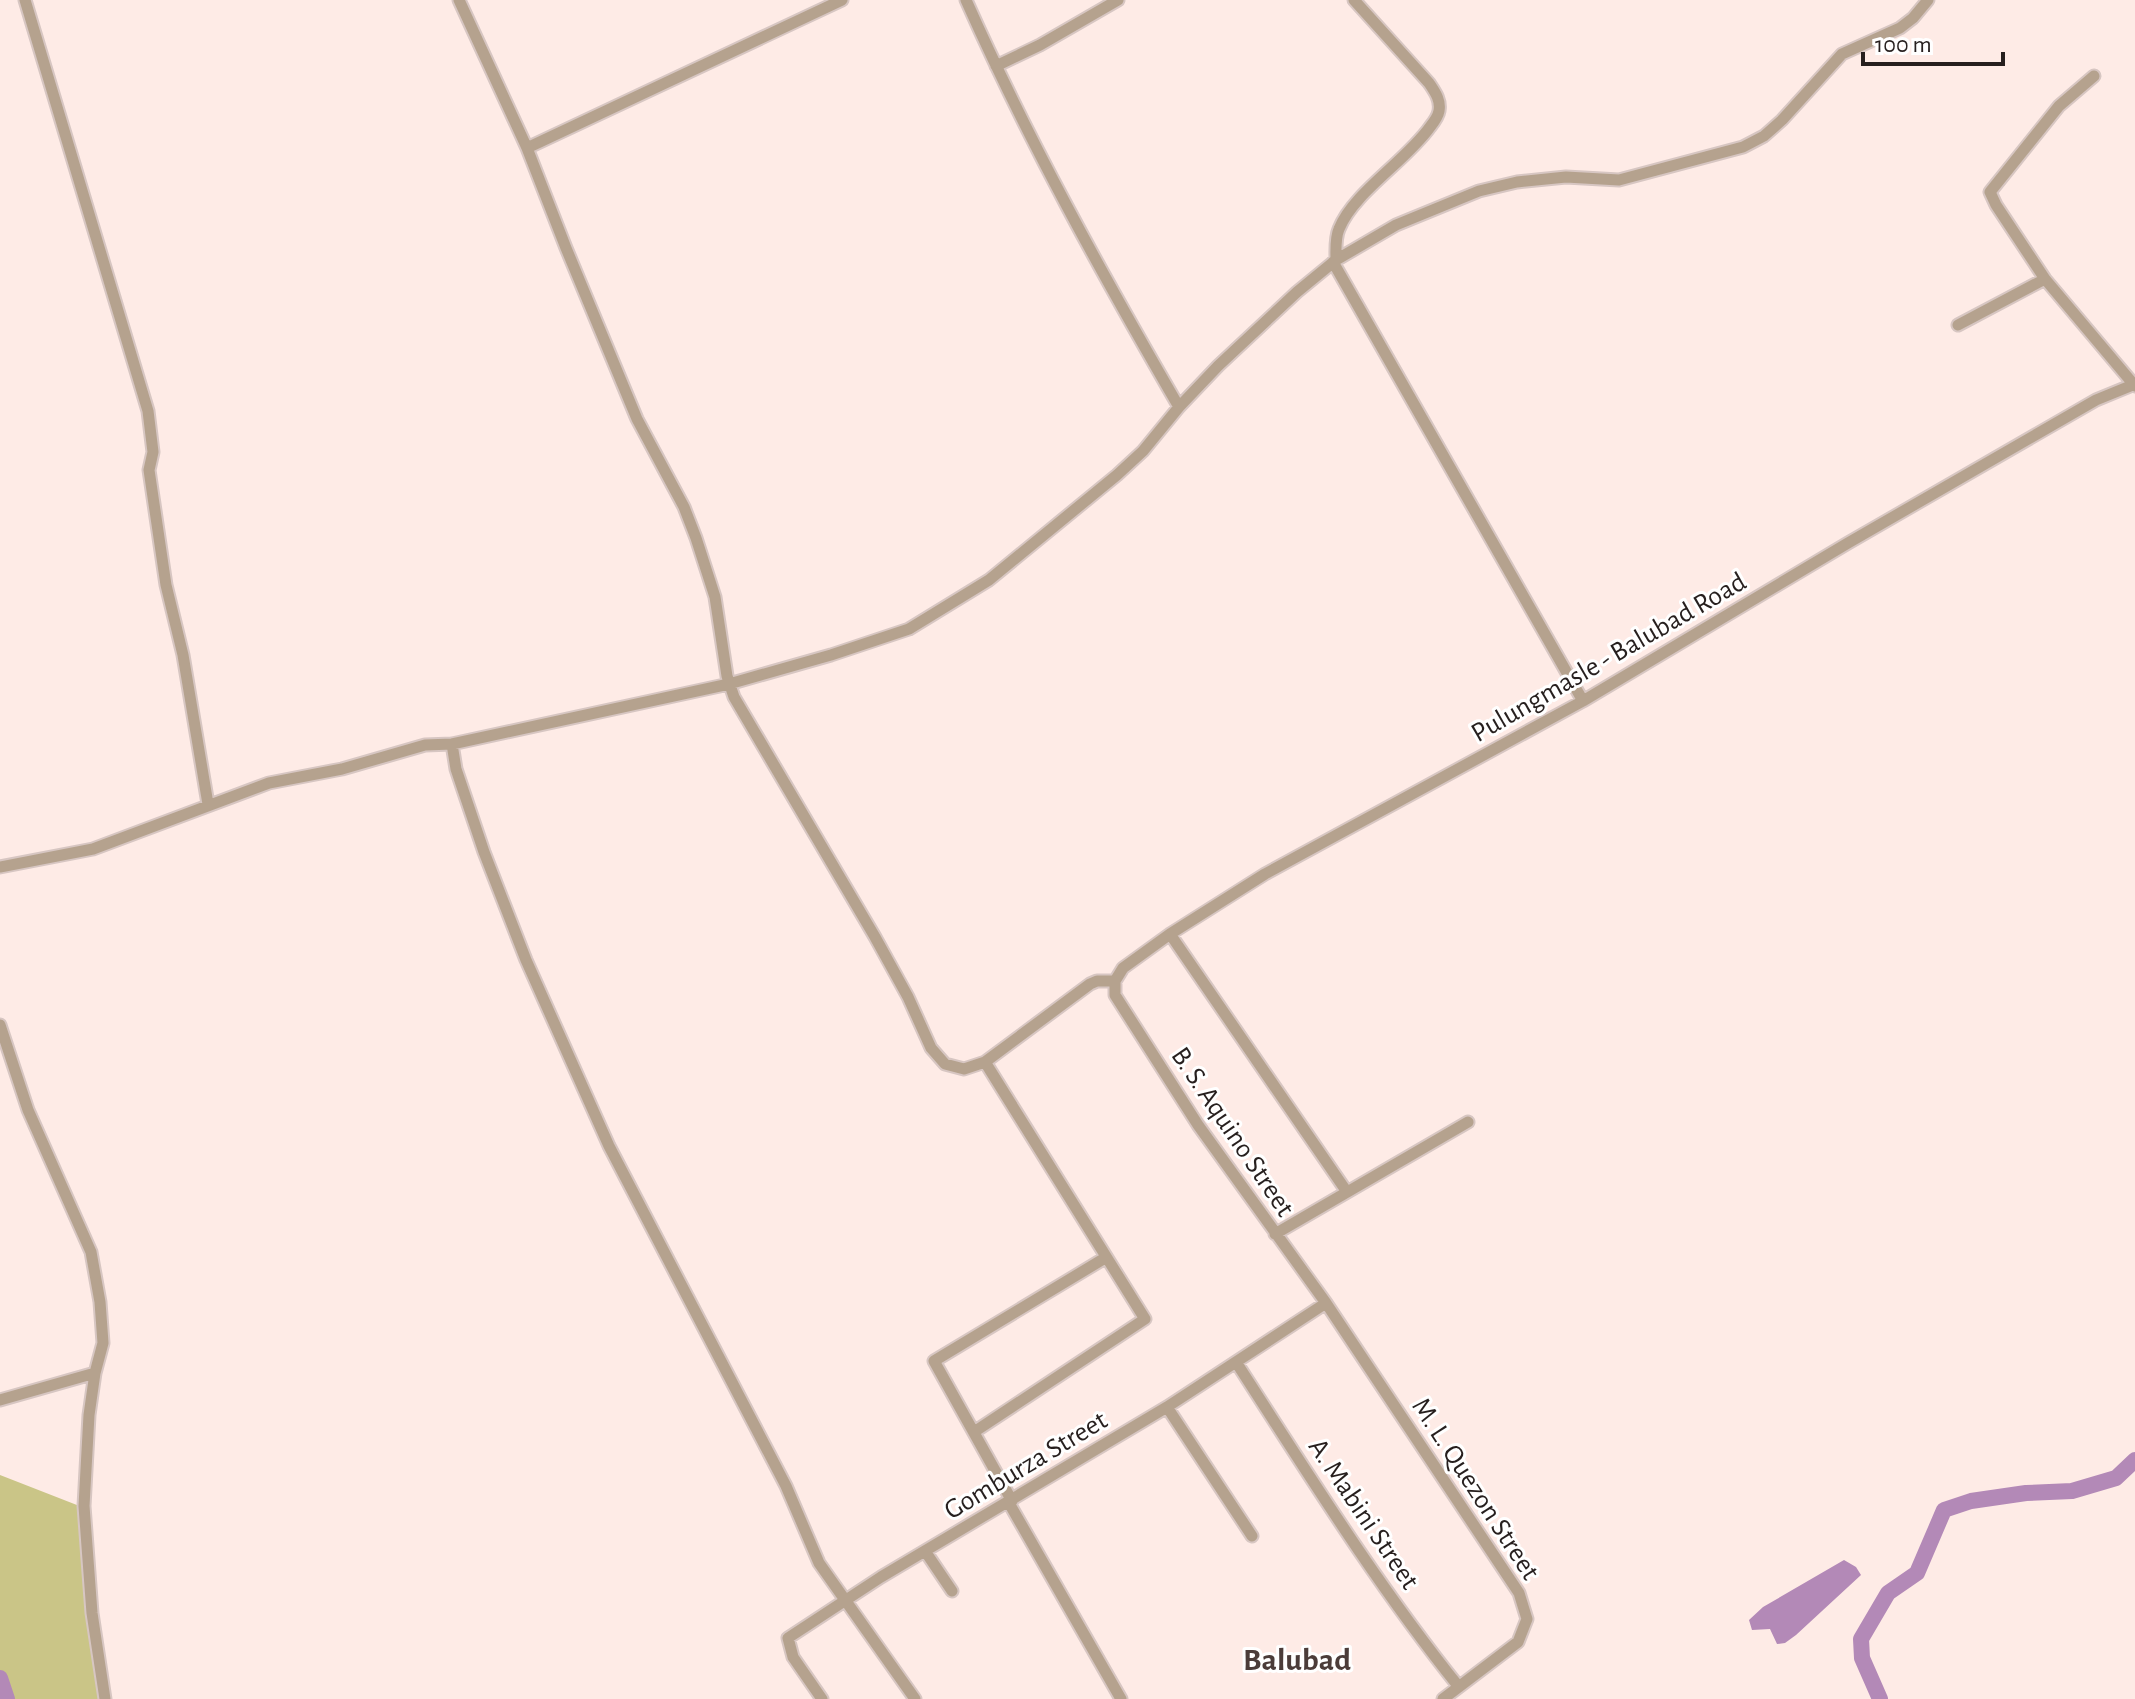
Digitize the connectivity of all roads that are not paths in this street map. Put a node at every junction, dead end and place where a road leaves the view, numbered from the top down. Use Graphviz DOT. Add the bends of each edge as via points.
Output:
graph roads {
  1 [pos="25,0"];
  2 [pos="459,0"];
  3 [pos="842,0"];
  4 [pos="966,0"];
  5 [pos="1118,0"];
  6 [pos="1354,0"];
  7 [pos="1928,0"];
  8 [pos="996,66"];
  9 [pos="2094,76"];
  10 [pos="527,148"];
  11 [pos="1335,261"];
  12 [pos="2045,279"];
  13 [pos="1958,325"];
  14 [pos="2134,385"];
  15 [pos="1179,407"];
  16 [pos="729,684"];
  17 [pos="1583,701"];
  18 [pos="452,744"];
  19 [pos="208,804"];
  20 [pos="0,867"];
  21 [pos="1170,934"];
  22 [pos="1115,981"];
  23 [pos="0,1025"];
  24 [pos="985,1062"];
  25 [pos="1468,1122"];
  26 [pos="1347,1192"];
  27 [pos="1275,1234"];
  28 [pos="1105,1258"];
  29 [pos="1326,1303"];
  30 [pos="1236,1362"];
  31 [pos="95,1373"];
  32 [pos="0,1400"];
  33 [pos="1167,1407"];
  34 [pos="974,1432"];
  35 [pos="1010,1502"];
  36 [pos="1252,1536"];
  37 [pos="925,1551"];
  38 [pos="952,1591"];
  39 [pos="847,1600"];
  40 [pos="1459,1687"];
  41 [pos="105,1699"];
  42 [pos="822,1699"];
  43 [pos="915,1699"];
  44 [pos="1121,1699"];
  45 [pos="1443,1699"];
  1 -- 19 [label="street" via="148,411 153,452 149,470 166,585"];
  2 -- 10 [label="street"];
  3 -- 10 [label="street"];
  4 -- 8 [label="street"];
  5 -- 8 [label="street"];
  6 -- 11 [label="street" via="1429,83 1440,108 1418,144 1351,210 1339,229"];
  7 -- 11 [label="street" via="1900,28 1842,54 1782,120 1743,147 1619,180 1566,177 1479,191 1396,225"];
  8 -- 15 [label="street" via="1080,233"];
  9 -- 12 [label="street" via="2059,106 1990,192"];
  10 -- 16 [label="street" via="637,419 696,538 715,597"];
  11 -- 15 [label="street"];
  11 -- 17 [label="street"];
  12 -- 13 [label="street"];
  12 -- 14 [label="street"];
  14 -- 17 [label="street, Pulungmasle - Balubad Road" via="2096,400"];
  15 -- 16 [label="street" via="1117,475 1025,553 946,607 909,629"];
  16 -- 18 [label="street"];
  16 -- 24 [label="street" via="875,937 931,1048 945,1064 964,1069"];
  17 -- 21 [label="street, Pulungmasle - Balubad Road" via="1265,874"];
  18 -- 19 [label="street" via="425,745 269,783"];
  18 -- 39 [label="street" via="456,769 520,946 609,1146 786,1486 819,1563"];
  19 -- 20 [label="street" via="93,849"];
  21 -- 22 [label="street, Pulungmasle - Balubad Road" via="1123,968"];
  21 -- 26 [label="street"];
  22 -- 24 [label="street" via="1090,984"];
  22 -- 27 [label="street, B. S. Aquino Street" via="1115,995"];
  23 -- 31 [label="street" via="28,1110 91,1252 103,1343"];
  24 -- 28 [label="street"];
  25 -- 26 [label="street"];
  26 -- 27 [label="street"];
  27 -- 29 [label="street, B. S. Aquino Street"];
  28 -- 34 [label="street" via="1145,1319"];
  28 -- 34 [label="street" via="934,1361"];
  29 -- 30 [label="street, Gomburza Street"];
  29 -- 40 [label="street, M. L. Quezon Street" via="1505,1570 1525,1610 1518,1642"];
  30 -- 33 [label="street, Gomburza Street"];
  30 -- 40 [label="street, A. Mabini Street"];
  31 -- 32 [label="street"];
  31 -- 41 [label="street" via="84,1506"];
  33 -- 35 [label="street, Gomburza Street"];
  33 -- 36 [label="street"];
  34 -- 35 [label="street"];
  35 -- 37 [label="street, Gomburza Street"];
  35 -- 44 [label="street"];
  37 -- 38 [label="street"];
  37 -- 39 [label="street, Gomburza Street"];
  39 -- 42 [label="street, Gomburza Street" via="788,1638 793,1657"];
  39 -- 43 [label="street"];
  40 -- 45 [label="street, M. L. Quezon Street"];
}
